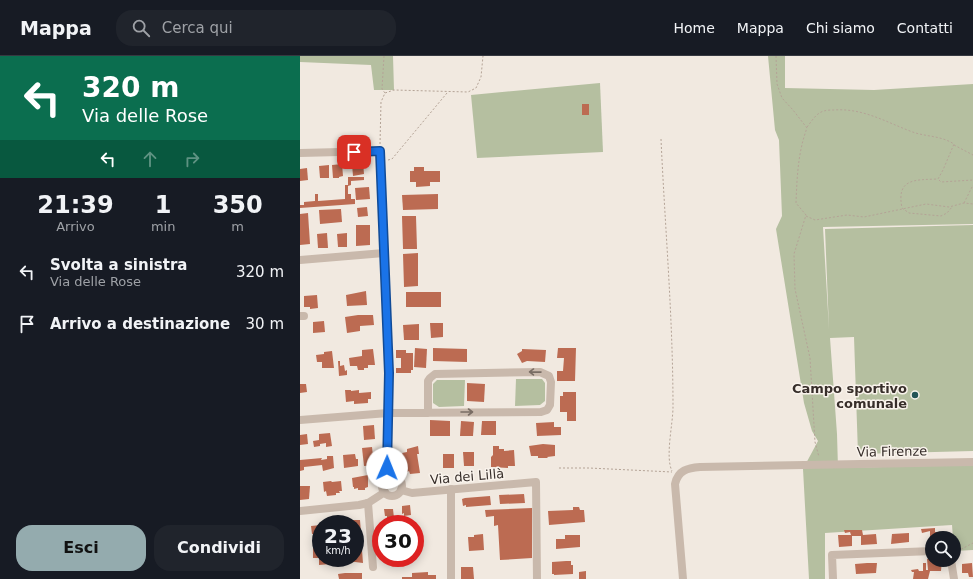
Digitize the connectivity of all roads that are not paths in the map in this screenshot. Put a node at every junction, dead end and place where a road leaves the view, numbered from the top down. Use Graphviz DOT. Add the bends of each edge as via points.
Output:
graph roads {
  1 [pos="300,153"];
  2 [pos="384,253"];
  3 [pos="300,260"];
  4 [pos="388,413"];
  5 [pos="428,413"];
  6 [pos="300,420"];
  7 [pos="973,462"];
  8 [pos="390,477"];
  9 [pos="451,489"];
  10 [pos="401,490"];
  11 [pos="385,492"];
  12 [pos="368,503"];
  13 [pos="300,511"];
  14 [pos="925,551"];
  15 [pos="372,567"];
  16 [pos="952,567"];
  17 [pos="451,579"];
  18 [pos="537,579"];
  19 [pos="683,579"];
  20 [pos="833,579"];
  21 [pos="954,579"];
  1 -- 2 [label="street" via="380,151"];
  2 -- 3 [label="street"];
  2 -- 4 [label="street"];
  4 -- 5 [label="street"];
  4 -- 6 [label="street"];
  4 -- 8 [label="street" via="387,468"];
  5 -- 5 [label="street, one-way" via="544,411 550,405 550,379 540,372 435,374 428,381"];
  7 -- 19 [label="street, Via Firenze" via="693,468 682,471 675,487"];
  8 -- 10 [label="street" via="398,479 402,484"];
  8 -- 11 [label="street" via="383,484"];
  9 -- 10 [label="street, Via dei Lillà" via="412,493"];
  9 -- 17 [label="street"];
  9 -- 18 [label="street, Via dei Lillà" via="536,482"];
  10 -- 11 [label="street" via="395,496"];
  11 -- 12 [label="street"];
  12 -- 13 [label="street"];
  12 -- 15 [label="street"];
  14 -- 20 [label="street" via="832,555"];
  16 -- 21 [label="street"];
}
